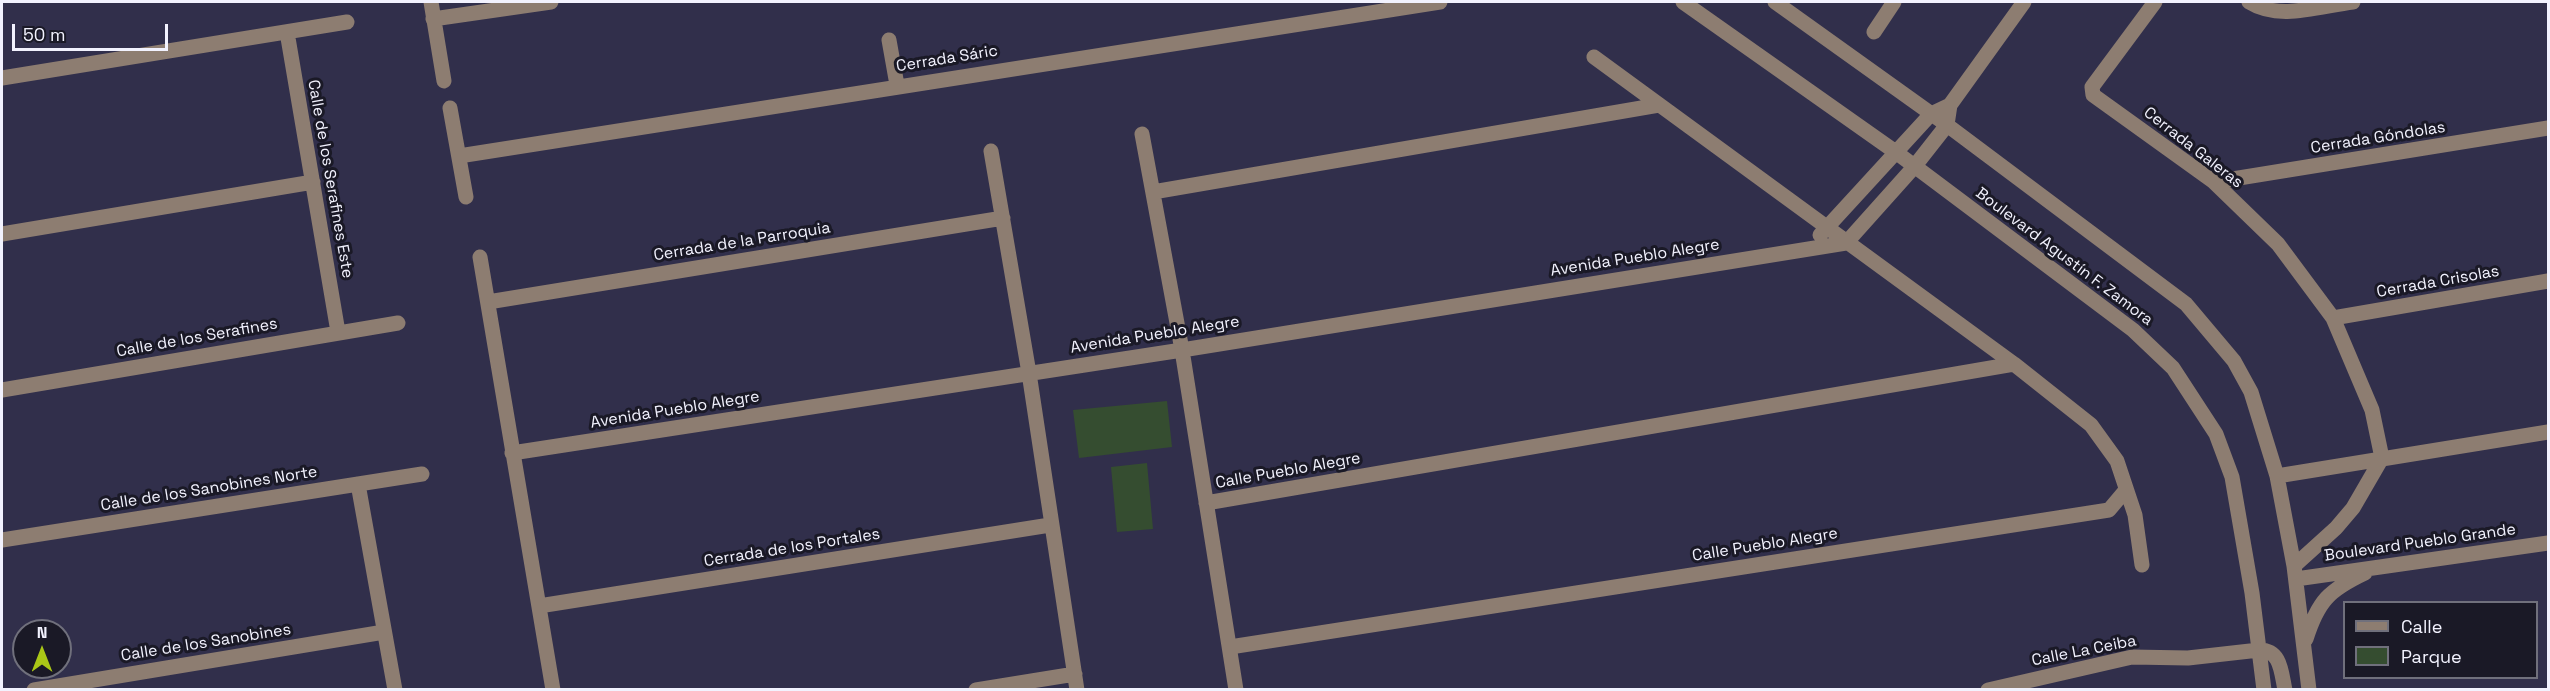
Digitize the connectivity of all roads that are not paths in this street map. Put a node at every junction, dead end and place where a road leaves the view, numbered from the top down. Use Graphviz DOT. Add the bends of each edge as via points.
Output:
graph roads {
  1 [pos="430,2"];
  2 [pos="551,2"];
  3 [pos="1440,2"];
  4 [pos="1683,2"];
  5 [pos="1775,2"];
  6 [pos="1894,2"];
  7 [pos="2024,2"];
  8 [pos="2155,2"];
  9 [pos="2249,2"];
  10 [pos="2353,2"];
  11 [pos="433,20"];
  12 [pos="347,21"];
  13 [pos="287,32"];
  14 [pos="1875,32"];
  15 [pos="889,40"];
  16 [pos="1594,57"];
  17 [pos="2,78"];
  18 [pos="444,81"];
  19 [pos="897,85"];
  20 [pos="1659,105"];
  21 [pos="1950,105"];
  22 [pos="450,108"];
  23 [pos="1931,114"];
  24 [pos="1947,125"];
  25 [pos="2548,128"];
  26 [pos="1142,134"];
  27 [pos="991,152"];
  28 [pos="1897,153"];
  29 [pos="459,156"];
  30 [pos="1914,167"];
  31 [pos="313,182"];
  32 [pos="2214,183"];
  33 [pos="1153,192"];
  34 [pos="466,197"];
  35 [pos="1002,218"];
  36 [pos="1828,229"];
  37 [pos="2,234"];
  38 [pos="1846,243"];
  39 [pos="1803,248"];
  40 [pos="480,257"];
  41 [pos="2548,280"];
  42 [pos="488,302"];
  43 [pos="2333,318"];
  44 [pos="398,323"];
  45 [pos="338,332"];
  46 [pos="1182,350"];
  47 [pos="2014,364"];
  48 [pos="1029,373"];
  49 [pos="2,390"];
  50 [pos="2548,432"];
  51 [pos="512,453"];
  52 [pos="2382,458"];
  53 [pos="422,474"];
  54 [pos="2277,477"];
  55 [pos="358,484"];
  56 [pos="2125,491"];
  57 [pos="1206,503"];
  58 [pos="1050,525"];
  59 [pos="2,540"];
  60 [pos="2548,543"];
  61 [pos="2142,565"];
  62 [pos="2382,565"];
  63 [pos="2295,572"];
  64 [pos="539,606"];
  65 [pos="384,632"];
  66 [pos="2304,644"];
  67 [pos="1230,647"];
  68 [pos="2259,650"];
  69 [pos="1074,674"];
  70 [pos="34,690"];
  71 [pos="395,690"];
  72 [pos="553,690"];
  73 [pos="976,690"];
  74 [pos="1077,690"];
  75 [pos="1236,690"];
  76 [pos="1988,690"];
  77 [pos="2264,690"];
  78 [pos="2285,690"];
  79 [pos="2310,690"];
  1 -- 11 [label="street"];
  2 -- 11 [label="street"];
  3 -- 19 [label="street, Cerrada Sáric"];
  4 -- 28 [label="street, Boulevard Agustín F. Zamora"];
  5 -- 23 [label="street"];
  6 -- 14 [label="street"];
  7 -- 21 [label="street"];
  8 -- 32 [label="street, Cerrada Galeras" via="2091,91"];
  9 -- 10 [label="street" via="2280,12"];
  11 -- 18 [label="street"];
  12 -- 13 [label="street"];
  13 -- 17 [label="street"];
  13 -- 31 [label="street, Calle de los Serafines Este"];
  15 -- 19 [label="street"];
  16 -- 20 [label="street"];
  19 -- 29 [label="street, Cerrada Sáric"];
  20 -- 33 [label="street"];
  20 -- 36 [label="street"];
  21 -- 23 [label="street, Avenida Pueblo Alegre"];
  21 -- 24 [label="street"];
  22 -- 29 [label="street"];
  23 -- 24 [label="street"];
  23 -- 28 [label="street, Avenida Pueblo Alegre"];
  24 -- 30 [label="street"];
  24 -- 54 [label="street" via="2186,304 2234,361 2252,392"];
  25 -- 32 [label="street, Cerrada Góndolas"];
  26 -- 33 [label="street, Calle Pueblo Alegre"];
  27 -- 35 [label="street"];
  28 -- 30 [label="street, Boulevard Agustín F. Zamora"];
  28 -- 36 [label="street, Avenida Pueblo Alegre"];
  29 -- 34 [label="street"];
  30 -- 38 [label="street"];
  30 -- 68 [label="street, Boulevard Agustín F. Zamora" via="2133,330 2173,368 2216,434 2232,477"];
  31 -- 37 [label="street"];
  31 -- 45 [label="street, Calle de los Serafines Este"];
  32 -- 43 [label="street, Cerrada Galeras" via="2278,244"];
  33 -- 46 [label="street, Calle Pueblo Alegre"];
  35 -- 42 [label="street, Cerrada de la Parroquia"];
  35 -- 48 [label="street"];
  36 -- 38 [label="street"];
  36 -- 39 [label="street, Avenida Pueblo Alegre"];
  38 -- 39 [label="street, Avenida Pueblo Alegre"];
  38 -- 47 [label="street"];
  39 -- 46 [label="street, Avenida Pueblo Alegre"];
  40 -- 42 [label="street"];
  41 -- 43 [label="street, Cerrada Crisolas"];
  42 -- 51 [label="street"];
  43 -- 52 [label="street, Cerrada Galeras" via="2373,410"];
  44 -- 45 [label="street, Calle de los Serafines"];
  45 -- 49 [label="street, Calle de los Serafines"];
  46 -- 48 [label="street, Avenida Pueblo Alegre"];
  46 -- 57 [label="street, Calle Pueblo Alegre"];
  47 -- 56 [label="street" via="2091,426 2117,461"];
  47 -- 57 [label="street, Calle Pueblo Alegre"];
  48 -- 51 [label="street, Avenida Pueblo Alegre"];
  48 -- 58 [label="street"];
  50 -- 52 [label="street"];
  51 -- 64 [label="street"];
  52 -- 54 [label="street"];
  52 -- 63 [label="street" via="2352,508"];
  53 -- 55 [label="street, Calle de los Sanobines Norte"];
  54 -- 63 [label="street"];
  55 -- 59 [label="street, Calle de los Sanobines Norte"];
  55 -- 65 [label="street"];
  56 -- 61 [label="street" via="2135,515"];
  56 -- 67 [label="street, Calle Pueblo Alegre" via="2109,510"];
  57 -- 67 [label="street, Calle Pueblo Alegre"];
  58 -- 64 [label="street, Cerrada de los Portales"];
  58 -- 69 [label="street"];
  60 -- 62 [label="street, Boulevard Pueblo Grande"];
  62 -- 63 [label="street, Boulevard Pueblo Grande"];
  62 -- 66 [label="street" via="2330,593 2315,612"];
  63 -- 66 [label="street"];
  64 -- 72 [label="street"];
  65 -- 70 [label="street, Calle de los Sanobines"];
  65 -- 71 [label="street"];
  66 -- 79 [label="street"];
  67 -- 75 [label="street, Calle Pueblo Alegre"];
  68 -- 76 [label="street, Calle La Ceiba" via="2188,658 2132,657"];
  68 -- 77 [label="street, Boulevard Agustín F. Zamora"];
  68 -- 78 [label="street" via="2268,650 2277,658"];
  69 -- 73 [label="street"];
  69 -- 74 [label="street"];
}
